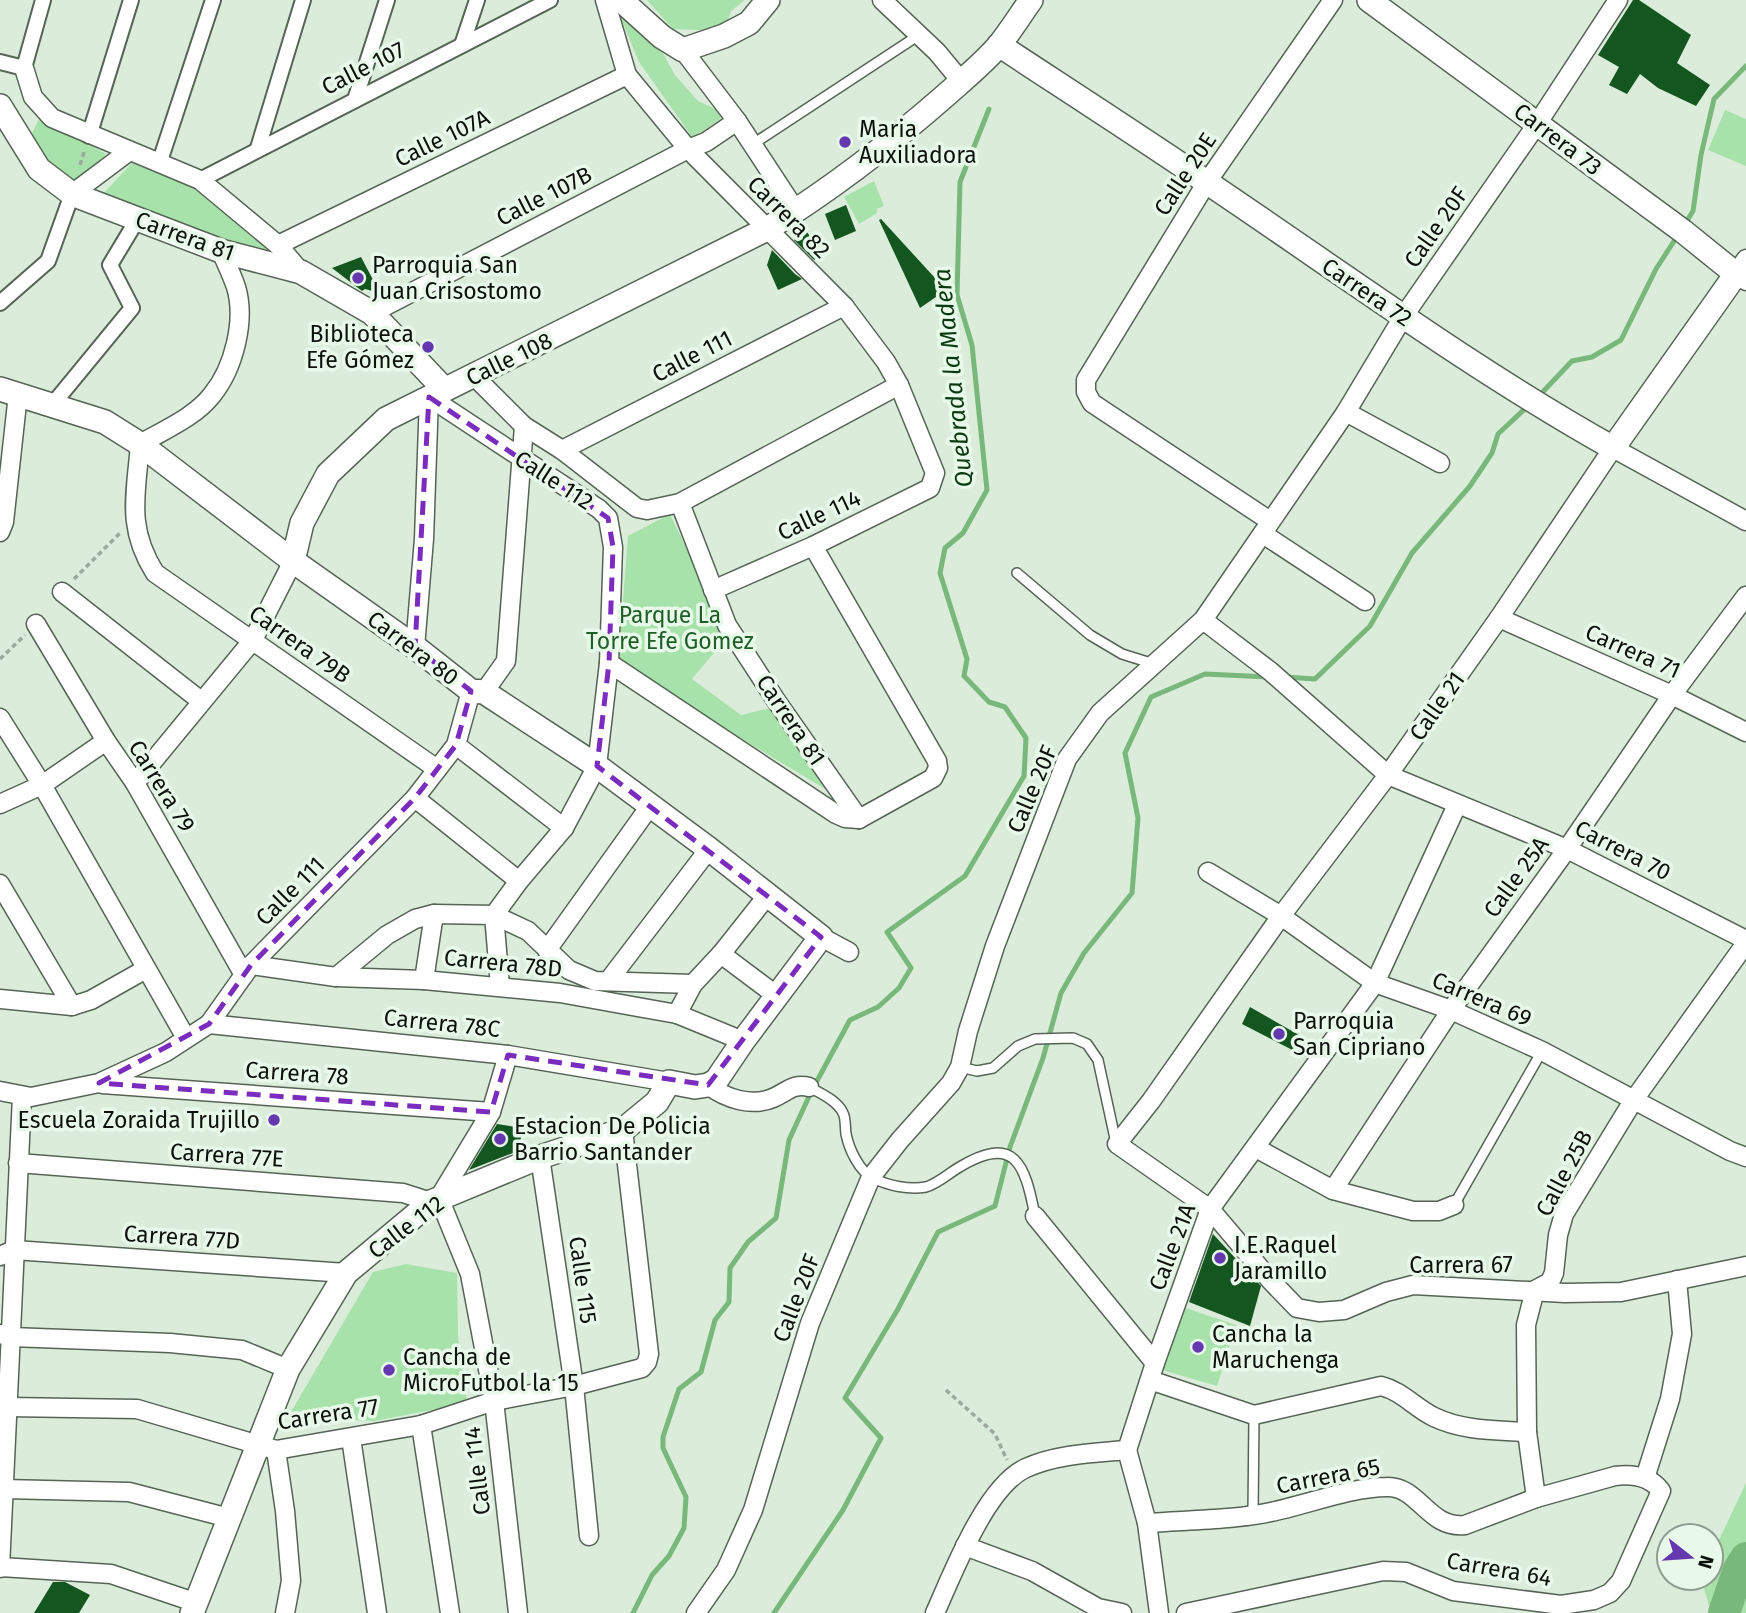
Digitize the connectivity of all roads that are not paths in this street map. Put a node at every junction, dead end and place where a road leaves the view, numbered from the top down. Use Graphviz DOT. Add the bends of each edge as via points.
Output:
graph roads {
  1 [pos="43,0"];
  2 [pos="131,0"];
  3 [pos="213,0"];
  4 [pos="303,0"];
  5 [pos="387,0"];
  6 [pos="477,0"];
  7 [pos="550,0"];
  8 [pos="605,0"];
  9 [pos="621,0"];
  10 [pos="768,0"];
  11 [pos="882,0"];
  12 [pos="1031,0"];
  13 [pos="1333,0"];
  14 [pos="1369,0"];
  15 [pos="1618,0"];
  16 [pos="919,35"];
  17 [pos="462,45"];
  18 [pos="999,45"];
  19 [pos="683,50"];
  20 [pos="0,62"];
  21 [pos="24,68"];
  22 [pos="627,75"];
  23 [pos="961,80"];
  24 [pos="355,100"];
  25 [pos="1,112"];
  26 [pos="737,121"];
  27 [pos="1537,124"];
  28 [pos="89,136"];
  29 [pos="753,144"];
  30 [pos="258,148"];
  31 [pos="688,149"];
  32 [pos="128,152"];
  33 [pos="159,164"];
  34 [pos="200,180"];
  35 [pos="1207,182"];
  36 [pos="72,194"];
  37 [pos="796,211"];
  38 [pos="137,220"];
  39 [pos="767,229"];
  40 [pos="278,245"];
  41 [pos="221,251"];
  42 [pos="1743,271"];
  43 [pos="301,272"];
  44 [pos="0,303"];
  45 [pos="844,306"];
  46 [pos="372,313"];
  47 [pos="1403,317"];
  48 [pos="475,377"];
  49 [pos="899,385"];
  50 [pos="9,392"];
  51 [pos="437,393"];
  52 [pos="54,404"];
  53 [pos="1346,412"];
  54 [pos="524,426"];
  55 [pos="140,444"];
  56 [pos="1613,449"];
  57 [pos="562,450"];
  58 [pos="522,459"];
  59 [pos="1440,463"];
  60 [pos="935,473"];
  61 [pos="680,503"];
  62 [pos="1746,521"];
  63 [pos="1266,527"];
  64 [pos="0,532"];
  65 [pos="813,546"];
  66 [pos="293,561"];
  67 [pos="1017,573"];
  68 [pos="713,590"];
  69 [pos="62,592"];
  70 [pos="1746,596"];
  71 [pos="1365,601"];
  72 [pos="1499,618"];
  73 [pos="1203,620"];
  74 [pos="36,624"];
  75 [pos="253,640"];
  76 [pos="415,647"];
  77 [pos="609,663"];
  78 [pos="1154,664"];
  79 [pos="477,691"];
  80 [pos="1672,695"];
  81 [pos="201,701"];
  82 [pos="0,718"];
  83 [pos="1746,732"];
  84 [pos="106,741"];
  85 [pos="456,745"];
  86 [pos="597,766"];
  87 [pos="437,769"];
  88 [pos="1388,775"];
  89 [pos="135,783"];
  90 [pos="42,786"];
  91 [pos="415,799"];
  92 [pos="0,804"];
  93 [pos="1457,805"];
  94 [pos="650,806"];
  95 [pos="859,819"];
  96 [pos="564,828"];
  97 [pos="709,849"];
  98 [pos="1567,849"];
  99 [pos="1208,872"];
  100 [pos="519,881"];
  101 [pos="0,884"];
  102 [pos="767,896"];
  103 [pos="434,914"];
  104 [pos="494,915"];
  105 [pos="1281,916"];
  106 [pos="821,937"];
  107 [pos="1746,942"];
  108 [pos="547,950"];
  109 [pos="849,952"];
  110 [pos="721,954"];
  111 [pos="146,969"];
  112 [pos="247,970"];
  113 [pos="336,977"];
  114 [pos="424,980"];
  115 [pos="609,981"];
  116 [pos="1375,983"];
  117 [pos="693,985"];
  118 [pos="500,986"];
  119 [pos="777,996"];
  120 [pos="0,999"];
  121 [pos="72,1006"];
  122 [pos="1451,1010"];
  123 [pos="677,1014"];
  124 [pos="209,1024"];
  125 [pos="186,1038"];
  126 [pos="743,1041"];
  127 [pos="1542,1051"];
  128 [pos="508,1055"];
  129 [pos="960,1067"];
  130 [pos="669,1082"];
  131 [pos="99,1083"];
  132 [pos="708,1085"];
  133 [pos="809,1087"];
  134 [pos="0,1091"];
  135 [pos="22,1097"];
  136 [pos="1633,1101"];
  137 [pos="491,1112"];
  138 [pos="623,1130"];
  139 [pos="1117,1144"];
  140 [pos="1256,1148"];
  141 [pos="540,1157"];
  142 [pos="1746,1157"];
  143 [pos="18,1163"];
  144 [pos="871,1177"];
  145 [pos="1333,1191"];
  146 [pos="435,1200"];
  147 [pos="1454,1205"];
  148 [pos="1210,1209"];
  149 [pos="1035,1216"];
  150 [pos="7,1253"];
  151 [pos="1746,1266"];
  152 [pos="346,1273"];
  153 [pos="1677,1280"];
  154 [pos="1535,1290"];
  155 [pos="5,1336"];
  156 [pos="288,1369"];
  157 [pos="1152,1371"];
  158 [pos="4,1380"];
  159 [pos="574,1386"];
  160 [pos="494,1401"];
  161 [pos="8,1408"];
  162 [pos="1254,1415"];
  163 [pos="421,1425"];
  164 [pos="1527,1432"];
  165 [pos="351,1438"];
  166 [pos="267,1447"];
  167 [pos="1127,1450"];
  168 [pos="3,1455"];
  169 [pos="1645,1478"];
  170 [pos="4,1489"];
  171 [pos="1536,1498"];
  172 [pos="1253,1514"];
  173 [pos="1,1518"];
  174 [pos="229,1518"];
  175 [pos="1147,1523"];
  176 [pos="589,1536"];
  177 [pos="965,1546"];
  178 [pos="0,1567"];
  179 [pos="1251,1607"];
  180 [pos="194,1608"];
  181 [pos="1561,1609"];
  182 [pos="285,1613"];
  183 [pos="377,1613"];
  184 [pos="450,1613"];
  185 [pos="518,1613"];
  186 [pos="696,1613"];
  187 [pos="935,1613"];
  188 [pos="1122,1613"];
  189 [pos="1159,1613"];
  190 [pos="1186,1613"];
  1 -- 21 [label="street"];
  2 -- 28 [label="street"];
  3 -- 33 [label="street"];
  4 -- 30 [label="street"];
  5 -- 24 [label="street"];
  6 -- 17 [label="street"];
  7 -- 17 [label="street, Calle 107"];
  8 -- 22 [label="street, Carrera 82"];
  9 -- 19 [label="street"];
  10 -- 19 [label="street" via="749,23"];
  11 -- 16 [label="street"];
  12 -- 18 [label="street, Calle 108"];
  13 -- 35 [label="street, Calle 20E"];
  14 -- 27 [label="street, Carrera 73"];
  15 -- 27 [label="street, Calle 20F"];
  16 -- 23 [label="street"];
  16 -- 29 [label="lane"];
  17 -- 24 [label="street, Calle 107"];
  18 -- 23 [label="street, Calle 108"];
  18 -- 35 [label="street, Carrera 72"];
  19 -- 26 [label="street, Carrera 82"];
  20 -- 21 [label="street"];
  21 -- 28 [label="street, Carrera 81" via="33,97 52,118"];
  22 -- 31 [label="street, Carrera 82"];
  22 -- 40 [label="street, Calle 107A"];
  23 -- 37 [label="street, Calle 108" via="836,184"];
  24 -- 30 [label="street, Calle 107"];
  25 -- 36 [label="street, Carrera 81" via="38,169"];
  26 -- 29 [label="street, Carrera 82"];
  26 -- 31 [label="street, Calle 107B"];
  27 -- 42 [label="street, Carrera 73"];
  27 -- 47 [label="street, Calle 20F"];
  28 -- 32 [label="street, Carrera 81"];
  29 -- 37 [label="street, Carrera 82"];
  30 -- 34 [label="street, Calle 107"];
  31 -- 39 [label="street, Carrera 82"];
  31 -- 46 [label="street, Calle 107B"];
  32 -- 33 [label="street, Carrera 81"];
  32 -- 36 [label="street"];
  33 -- 34 [label="street, Carrera 81"];
  34 -- 40 [label="street, Carrera 81"];
  35 -- 47 [label="street, Carrera 72"];
  35 -- 63 [label="street, Calle 20E" via="1086,380 1086,392 1092,403"];
  36 -- 38 [label="street, Carrera 81"];
  36 -- 44 [label="street" via="48,261"];
  37 -- 39 [label="street, Calle 108"];
  38 -- 41 [label="street, Carrera 81"];
  38 -- 52 [label="street" via="110,265 132,307"];
  39 -- 45 [label="street, Carrera 82"];
  39 -- 48 [label="street, Calle 108"];
  40 -- 43 [label="street, Carrera 81"];
  41 -- 43 [label="street, Carrera 81"];
  41 -- 55 [label="street" via="237,289 240,331 229,366 212,396"];
  42 -- 56 [label="street, Calle 21"];
  43 -- 46 [label="street, Carrera 81"];
  45 -- 49 [label="street, Carrera 82"];
  45 -- 57 [label="street, Calle 111"];
  46 -- 51 [label="street, Carrera 81"];
  47 -- 53 [label="street, Calle 20F"];
  47 -- 56 [label="street, Carrera 72"];
  48 -- 51 [label="street, Calle 108"];
  48 -- 54 [label="street"];
  49 -- 60 [label="street, Carrera 82"];
  49 -- 61 [label="street"];
  50 -- 52 [label="street, Carrera 80"];
  50 -- 64 [label="street"];
  51 -- 58 [label="street, Calle 112"];
  51 -- 66 [label="street, Calle 108" via="386,419 328,474 302,523"];
  51 -- 76 [label="street"];
  52 -- 55 [label="street, Carrera 80" via="105,422"];
  53 -- 59 [label="street"];
  53 -- 63 [label="street, Calle 20F"];
  54 -- 57 [label="street"];
  54 -- 58 [label="street, Calle 111"];
  55 -- 66 [label="street, Carrera 80"];
  55 -- 75 [label="street, Carrera 79B" via="134,519 142,552 155,572"];
  56 -- 62 [label="street, Carrera 72"];
  56 -- 72 [label="street, Calle 21"];
  57 -- 61 [label="street" via="637,508"];
  58 -- 77 [label="street, Calle 112" via="608,518 613,547"];
  58 -- 79 [label="street, Calle 111" via="506,661"];
  60 -- 65 [label="street, Calle 114" via="930,488"];
  61 -- 68 [label="street, Carrera 81"];
  63 -- 71 [label="street"];
  63 -- 73 [label="street, Calle 20F"];
  65 -- 68 [label="street, Calle 114"];
  65 -- 95 [label="street" via="937,761 933,778"];
  66 -- 75 [label="street, Calle 108"];
  66 -- 76 [label="street, Carrera 80"];
  67 -- 78 [label="lane" via="1090,635"];
  68 -- 95 [label="street, Carrera 81" via="727,625"];
  69 -- 81 [label="street"];
  70 -- 80 [label="street, Calle 25A"];
  72 -- 80 [label="street, Carrera 71"];
  72 -- 88 [label="street, Calle 21"];
  73 -- 78 [label="street, Calle 20F"];
  73 -- 88 [label="street, Carrera 70" via="1270,671"];
  74 -- 84 [label="street, Carrera 79"];
  75 -- 81 [label="street, Calle 108"];
  75 -- 87 [label="street, Carrera 79B"];
  76 -- 79 [label="street, Carrera 80"];
  77 -- 86 [label="street, Calle 112"];
  77 -- 95 [label="street" via="836,814"];
  78 -- 129 [label="street, Calle 20F" via="1100,713 1067,759 995,946"];
  79 -- 85 [label="street, Calle 111"];
  79 -- 86 [label="street, Carrera 80"];
  80 -- 83 [label="street, Carrera 71"];
  80 -- 98 [label="street, Calle 25A"];
  81 -- 89 [label="street, Calle 108"];
  82 -- 90 [label="street"];
  84 -- 89 [label="street, Carrera 79"];
  84 -- 90 [label="street"];
  85 -- 87 [label="street, Calle 111"];
  85 -- 96 [label="street"];
  86 -- 94 [label="street, Carrera 80"];
  86 -- 96 [label="street, Calle 112"];
  87 -- 91 [label="street, Calle 111"];
  88 -- 93 [label="street, Carrera 70"];
  88 -- 105 [label="street, Calle 21"];
  89 -- 112 [label="street, Carrera 79"];
  90 -- 92 [label="street"];
  90 -- 111 [label="street"];
  91 -- 100 [label="street"];
  91 -- 112 [label="street, Calle 111"];
  93 -- 98 [label="street, Carrera 70"];
  93 -- 116 [label="street, Calle 21A"];
  94 -- 97 [label="street, Carrera 80"];
  94 -- 108 [label="street"];
  96 -- 100 [label="street, Calle 112"];
  97 -- 102 [label="street, Carrera 80"];
  97 -- 115 [label="street"];
  98 -- 107 [label="street, Carrera 70"];
  98 -- 122 [label="street, Calle 25A"];
  99 -- 105 [label="street, Carrera 69"];
  100 -- 104 [label="street, Calle 112"];
  101 -- 121 [label="street"];
  102 -- 106 [label="street, Carrera 80"];
  102 -- 110 [label="street"];
  103 -- 104 [label="street"];
  103 -- 113 [label="street" via="415,919 387,936"];
  103 -- 114 [label="street"];
  104 -- 108 [label="street" via="528,931"];
  104 -- 118 [label="street"];
  105 -- 116 [label="street, Carrera 69"];
  105 -- 139 [label="street, Calle 21"];
  106 -- 109 [label="street, Carrera 80"];
  106 -- 119 [label="street"];
  107 -- 136 [label="street, Calle 25B"];
  108 -- 115 [label="street" via="569,970 595,981"];
  110 -- 117 [label="street"];
  110 -- 119 [label="street"];
  111 -- 121 [label="street"];
  111 -- 125 [label="street"];
  112 -- 113 [label="street, Carrera 78D"];
  112 -- 124 [label="street, Calle 111"];
  113 -- 114 [label="street, Carrera 78D"];
  114 -- 118 [label="street, Carrera 78D"];
  115 -- 117 [label="street"];
  116 -- 122 [label="street, Carrera 69"];
  116 -- 140 [label="street, Calle 21A"];
  117 -- 123 [label="street"];
  118 -- 123 [label="street, Carrera 78D"];
  119 -- 126 [label="street"];
  120 -- 121 [label="street"];
  122 -- 127 [label="street, Carrera 69"];
  122 -- 145 [label="street, Calle 25A"];
  123 -- 126 [label="street, Carrera 78D"];
  124 -- 125 [label="street, Calle 111"];
  124 -- 128 [label="street, Carrera 78C"];
  125 -- 131 [label="street, Calle 111"];
  126 -- 132 [label="street" via="716,1081"];
  127 -- 136 [label="street, Carrera 69"];
  127 -- 147 [label="lane"];
  128 -- 130 [label="street, Carrera 78C"];
  128 -- 137 [label="street"];
  129 -- 139 [label="lane" via="993,1068 1018,1045 1035,1040 1073,1038 1087,1044 1098,1060"];
  129 -- 144 [label="street, Calle 20F"];
  130 -- 132 [label="street"];
  130 -- 138 [label="street, Calle 112" via="657,1102"];
  131 -- 135 [label="street"];
  131 -- 137 [label="street, Carrera 78"];
  132 -- 133 [label="street" via="742,1102 770,1099 795,1085"];
  133 -- 144 [label="lane" via="843,1112 852,1156"];
  134 -- 135 [label="street"];
  135 -- 143 [label="street"];
  136 -- 142 [label="street, Carrera 69"];
  136 -- 154 [label="street, Calle 25B" via="1564,1214 1550,1282"];
  137 -- 146 [label="street"];
  138 -- 141 [label="street, Calle 112"];
  138 -- 159 [label="street, Carrera 77" via="649,1353 642,1368"];
  139 -- 148 [label="street, Carrera 67"];
  140 -- 145 [label="street"];
  140 -- 148 [label="street, Calle 21A"];
  141 -- 146 [label="street, Calle 112"];
  141 -- 159 [label="street, Calle 115"];
  143 -- 146 [label="street, Carrera 77E" via="403,1193"];
  143 -- 150 [label="street"];
  144 -- 149 [label="lane" via="903,1188 927,1187 972,1161 1006,1153 1014,1157 1029,1181"];
  144 -- 186 [label="street, Calle 20F" via="810,1323 754,1510 726,1570"];
  145 -- 147 [label="street" via="1413,1212"];
  146 -- 152 [label="street, Calle 112"];
  146 -- 160 [label="street, Calle 114" via="470,1274"];
  148 -- 154 [label="street, Carrera 67" via="1297,1308 1344,1310 1413,1285"];
  148 -- 157 [label="street, Calle 21A"];
  149 -- 157 [label="street"];
  150 -- 152 [label="street, Carrera 77D"];
  150 -- 155 [label="street"];
  151 -- 153 [label="street, Carrera 67"];
  152 -- 156 [label="street, Calle 112"];
  153 -- 154 [label="street, Carrera 67" via="1621,1292"];
  153 -- 169 [label="street" via="1682,1334 1670,1399"];
  154 -- 164 [label="street, Calle 25B" via="1527,1325"];
  155 -- 156 [label="street" via="242,1350"];
  155 -- 158 [label="street"];
  156 -- 166 [label="street, Calle 112"];
  157 -- 162 [label="street"];
  157 -- 167 [label="street, Calle 21A"];
  158 -- 161 [label="street"];
  159 -- 160 [label="street, Carrera 77"];
  159 -- 176 [label="street, Calle 115"];
  160 -- 163 [label="street, Carrera 77"];
  160 -- 185 [label="street, Calle 114"];
  161 -- 166 [label="street" via="137,1409"];
  161 -- 168 [label="street"];
  162 -- 164 [label="street" via="1381,1386 1461,1428"];
  162 -- 172 [label="lane"];
  163 -- 165 [label="street, Carrera 77"];
  163 -- 184 [label="street"];
  164 -- 171 [label="street, Calle 25B"];
  165 -- 166 [label="street, Carrera 77"];
  165 -- 183 [label="street"];
  166 -- 174 [label="street, Calle 112"];
  166 -- 182 [label="street" via="285,1511 291,1581"];
  167 -- 175 [label="street"];
  167 -- 177 [label="street" via="1079,1455 1013,1474"];
  168 -- 170 [label="street"];
  169 -- 171 [label="street, Carrera 65" via="1615,1476"];
  169 -- 181 [label="street, Carrera 64" via="1661,1491 1621,1581 1610,1593"];
  170 -- 173 [label="street"];
  170 -- 174 [label="street" via="129,1492"];
  171 -- 172 [label="street, Carrera 65" via="1454,1527 1439,1521 1403,1490 1388,1486"];
  172 -- 175 [label="street, Carrera 65"];
  173 -- 178 [label="street"];
  174 -- 180 [label="street, Calle 112"];
  175 -- 189 [label="street"];
  177 -- 187 [label="street"];
  177 -- 188 [label="street" via="1032,1571 1098,1608"];
  178 -- 180 [label="street" via="111,1574"];
  179 -- 181 [label="street, Carrera 64" via="1383,1571 1406,1572 1453,1591"];
  179 -- 190 [label="street, Carrera 64"];
}
